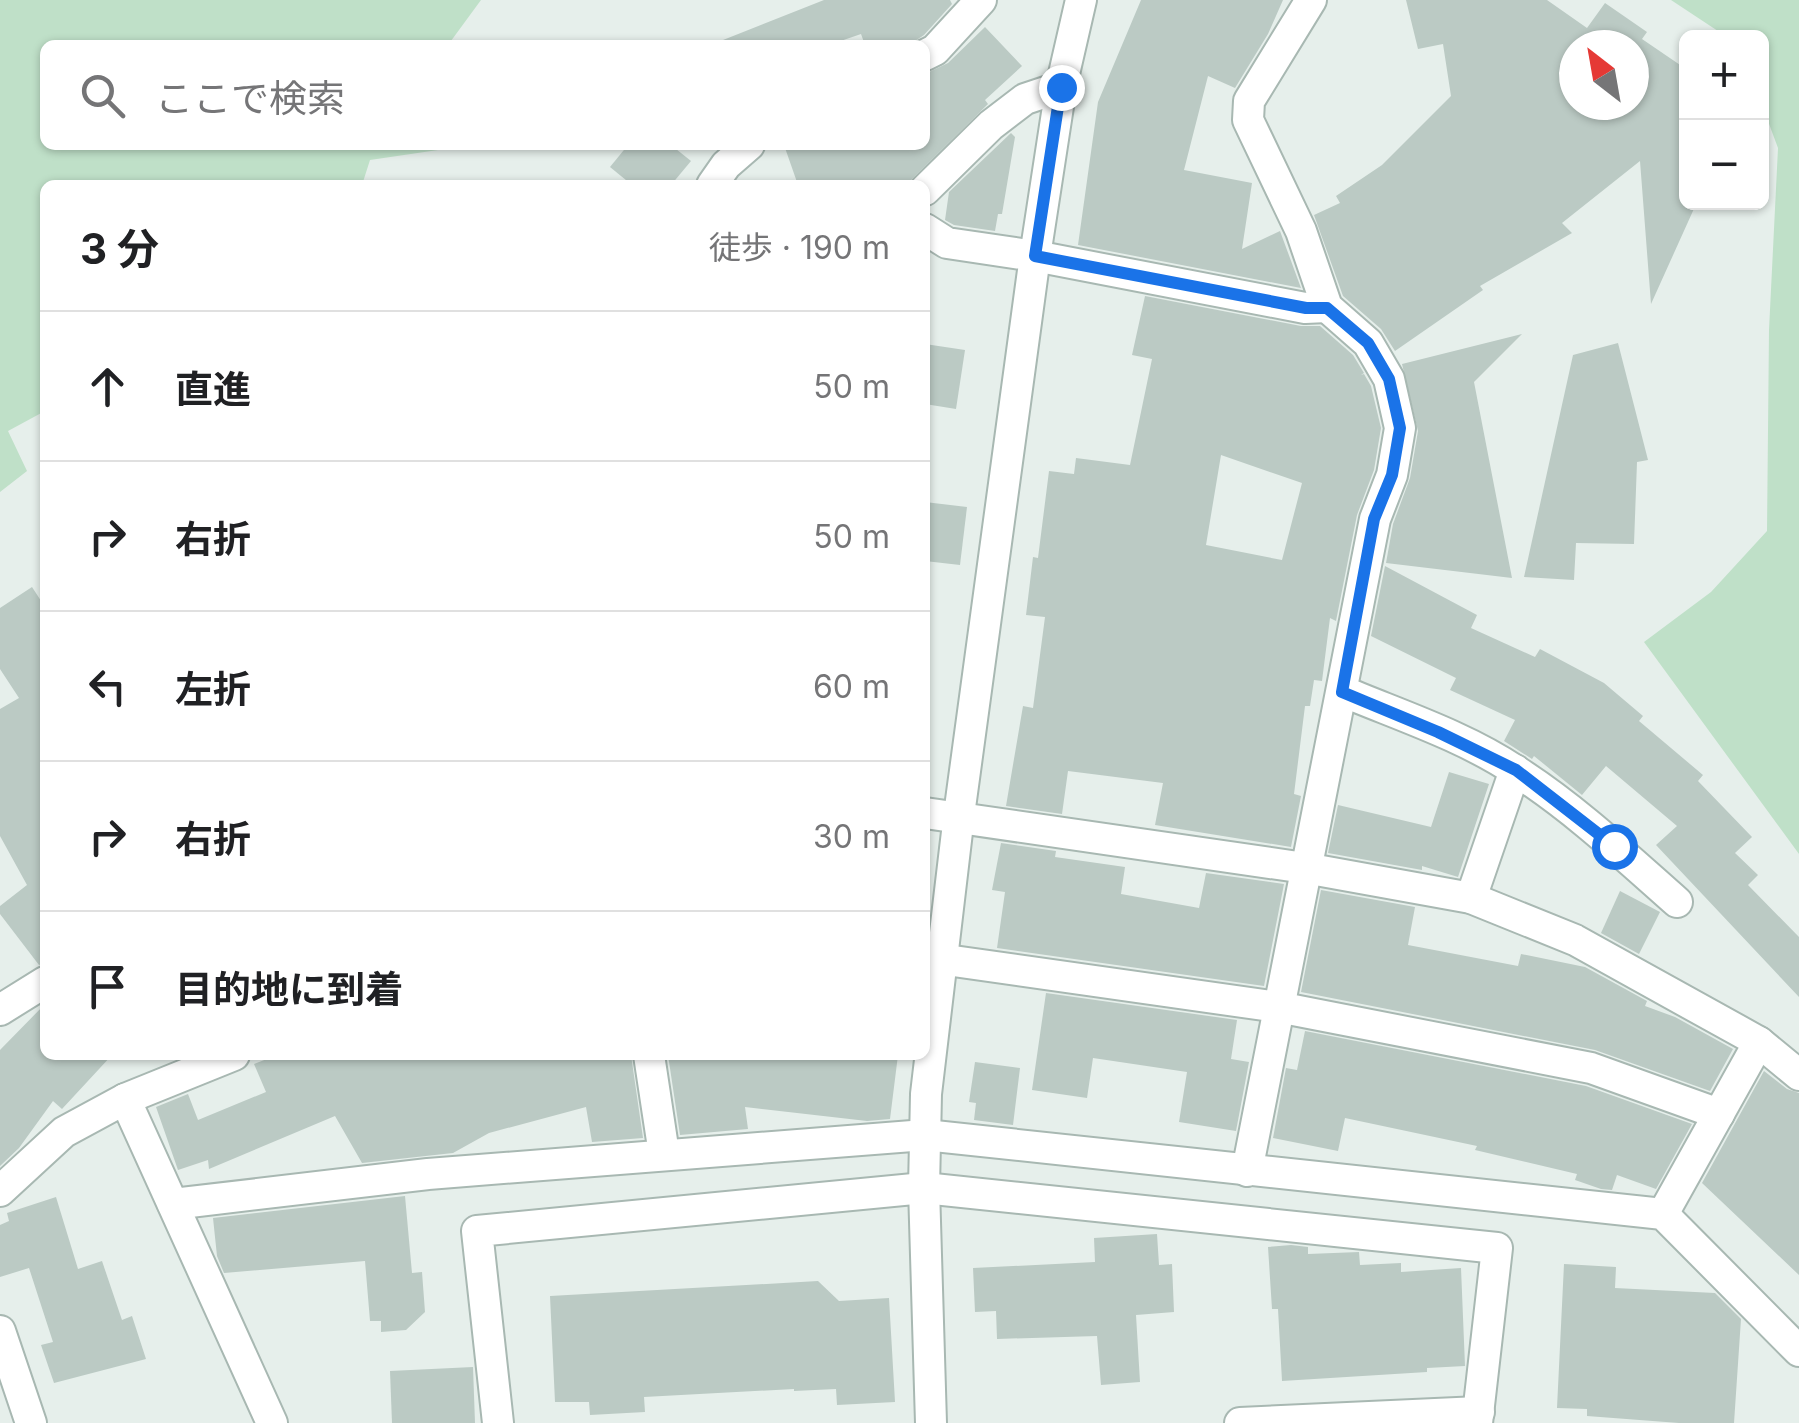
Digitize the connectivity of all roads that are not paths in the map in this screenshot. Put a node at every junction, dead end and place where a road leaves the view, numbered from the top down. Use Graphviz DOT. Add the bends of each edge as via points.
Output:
graph roads {
  1 [pos="981,0"];
  2 [pos="1082,0"];
  3 [pos="1311,0"];
  4 [pos="930,53"];
  5 [pos="1061,87"];
  6 [pos="743,150"];
  7 [pos="716,180"];
  8 [pos="930,185"];
  9 [pos="930,232"];
  10 [pos="1035,256"];
  11 [pos="1327,308"];
  12 [pos="1342,692"];
  13 [pos="1516,770"];
  14 [pos="930,812"];
  15 [pos="959,815"];
  16 [pos="1305,868"];
  17 [pos="1471,898"];
  18 [pos="1677,902"];
  19 [pos="933,958"];
  20 [pos="40,985"];
  21 [pos="1278,1007"];
  22 [pos="0,1010"];
  23 [pos="930,1016"];
  24 [pos="1759,1042"];
  25 [pos="222,1060"];
  26 [pos="651,1060"];
  27 [pos="928,1060"];
  28 [pos="1799,1074"];
  29 [pos="125,1100"];
  30 [pos="1719,1114"];
  31 [pos="925,1135"];
  32 [pos="664,1154"];
  33 [pos="1247,1171"];
  34 [pos="924,1188"];
  35 [pos="0,1191"];
  36 [pos="173,1204"];
  37 [pos="1663,1214"];
  38 [pos="0,1331"];
  39 [pos="1799,1352"];
  40 [pos="1478,1418"];
  41 [pos="32,1423"];
  42 [pos="272,1423"];
  43 [pos="498,1423"];
  44 [pos="932,1423"];
  45 [pos="1240,1423"];
  1 -- 4 [label="street"];
  2 -- 5 [label="street"];
  3 -- 11 [label="street" via="1249,101 1248,120 1301,230"];
  5 -- 8 [label="street" via="1025,99"];
  5 -- 10 [label="street"];
  6 -- 7 [label="street"];
  9 -- 10 [label="street" via="947,244"];
  10 -- 11 [label="street"];
  10 -- 15 [label="street"];
  11 -- 12 [label="street" via="1368,343 1389,379 1400,428 1392,475 1374,519"];
  12 -- 13 [label="street"];
  12 -- 16 [label="street"];
  13 -- 17 [label="street"];
  13 -- 18 [label="street"];
  14 -- 15 [label="street"];
  15 -- 16 [label="street"];
  15 -- 19 [label="street"];
  16 -- 17 [label="street"];
  16 -- 21 [label="street"];
  17 -- 24 [label="street" via="1576,940"];
  19 -- 21 [label="street"];
  19 -- 23 [label="street"];
  20 -- 22 [label="street"];
  21 -- 30 [label="street" via="1590,1068"];
  21 -- 33 [label="street"];
  24 -- 28 [label="street"];
  24 -- 30 [label="street"];
  25 -- 29 [label="street"];
  26 -- 32 [label="street"];
  27 -- 31 [label="street"];
  29 -- 35 [label="street" via="64,1132"];
  29 -- 36 [label="street"];
  30 -- 37 [label="street"];
  31 -- 32 [label="street"];
  31 -- 33 [label="street"];
  31 -- 34 [label="street"];
  32 -- 36 [label="street"];
  33 -- 37 [label="street"];
  34 -- 40 [label="street" via="1497,1248"];
  34 -- 43 [label="street" via="477,1231"];
  34 -- 44 [label="street"];
  36 -- 42 [label="street"];
  37 -- 39 [label="street"];
  38 -- 41 [label="street"];
  40 -- 45 [label="street"];
}
